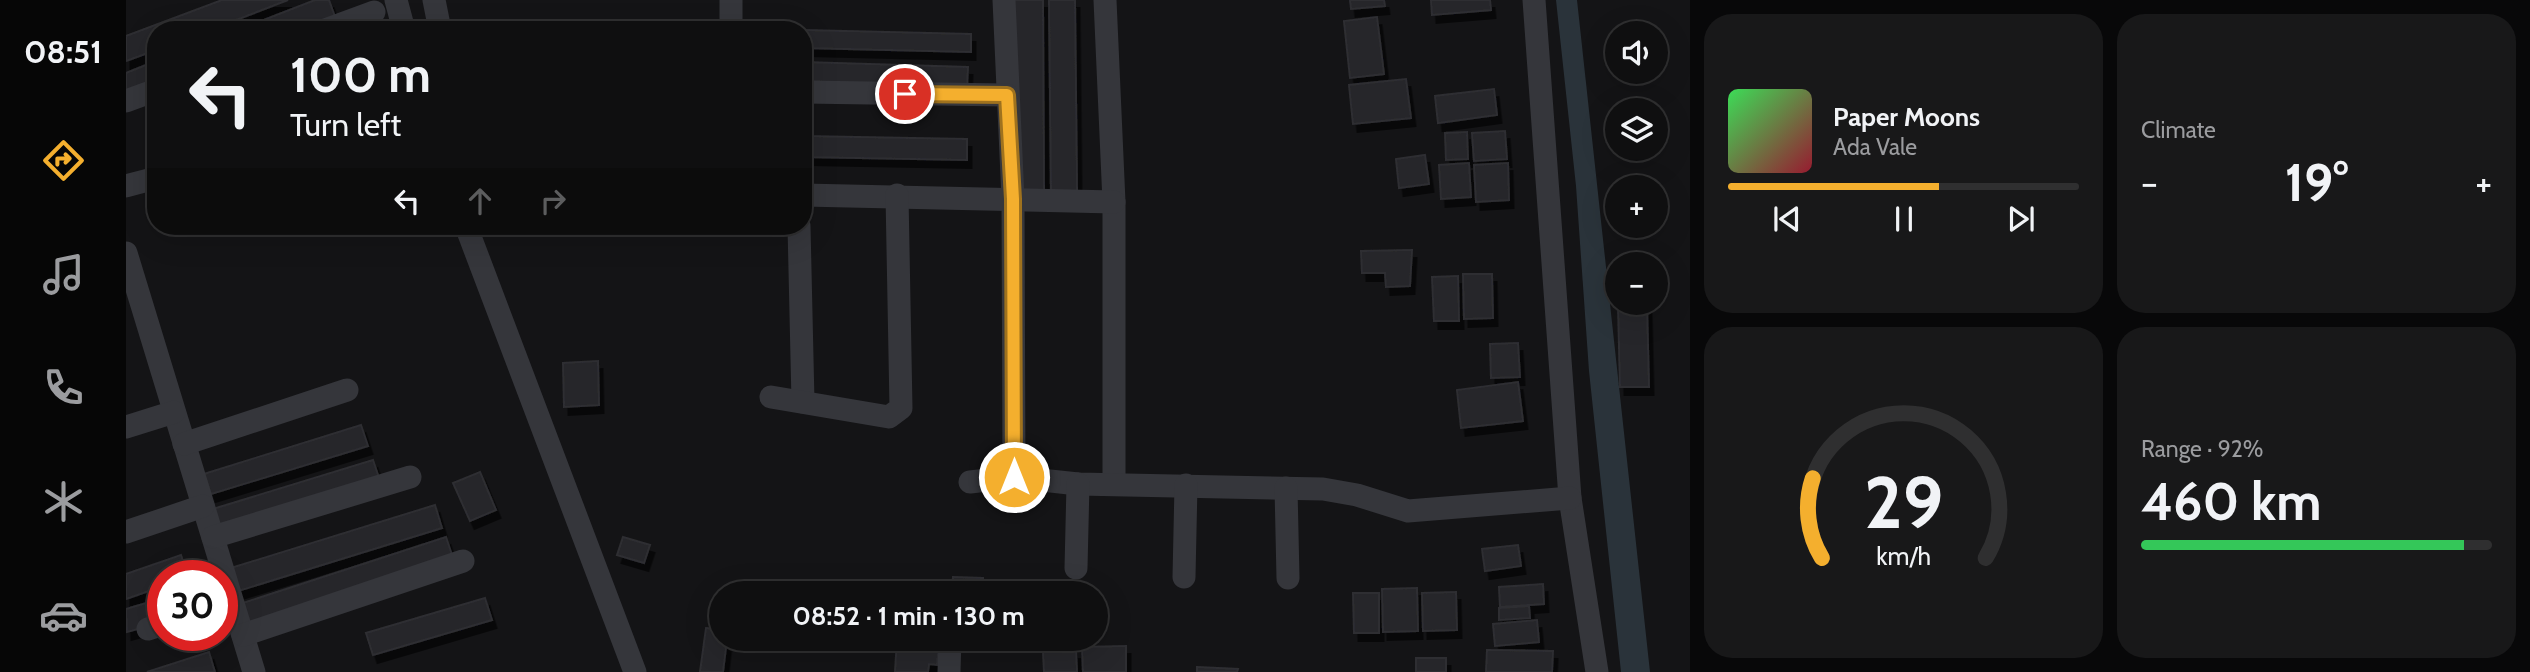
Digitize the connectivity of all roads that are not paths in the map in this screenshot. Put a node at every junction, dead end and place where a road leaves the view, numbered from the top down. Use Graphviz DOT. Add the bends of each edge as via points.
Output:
graph roads {
  1 [pos="396,0"];
  2 [pos="434,0"];
  3 [pos="731,0"];
  4 [pos="1004,0"];
  5 [pos="1105,0"];
  6 [pos="1534,0"];
  7 [pos="375,14"];
  8 [pos="353,21"];
  9 [pos="402,21"];
  10 [pos="438,21"];
  11 [pos="731,21"];
  12 [pos="812,92"];
  13 [pos="147,93"];
  14 [pos="1007,95"];
  15 [pos="126,101"];
  16 [pos="147,180"];
  17 [pos="126,186"];
  18 [pos="812,195"];
  19 [pos="897,195"];
  20 [pos="1013,199"];
  21 [pos="1114,202"];
  22 [pos="469,235"];
  23 [pos="799,235"];
  24 [pos="126,253"];
  25 [pos="136,319"];
  26 [pos="348,390"];
  27 [pos="771,397"];
  28 [pos="803,402"];
  29 [pos="174,412"];
  30 [pos="126,427"];
  31 [pos="184,444"];
  32 [pos="410,477"];
  33 [pos="1014,477"];
  34 [pos="970,482"];
  35 [pos="1114,483"];
  36 [pos="1077,484"];
  37 [pos="1186,485"];
  38 [pos="1286,488"];
  39 [pos="1570,498"];
  40 [pos="203,506"];
  41 [pos="126,533"];
  42 [pos="213,537"];
  43 [pos="218,560"];
  44 [pos="463,561"];
  45 [pos="1076,568"];
  46 [pos="1184,577"];
  47 [pos="1288,578"];
  48 [pos="238,625"];
  49 [pos="243,635"];
  50 [pos="950,651"];
  51 [pos="254,672"];
  52 [pos="635,672"];
  53 [pos="949,672"];
  54 [pos="1597,672"];
  1 -- 9 [label="street"];
  2 -- 10 [label="street"];
  3 -- 11 [label="street"];
  4 -- 14 [label="street"];
  5 -- 21 [label="street"];
  6 -- 39 [label="street"];
  7 -- 8 [label="street"];
  12 -- 14 [label="street"];
  13 -- 15 [label="street"];
  14 -- 20 [label="street"];
  16 -- 17 [label="street"];
  18 -- 19 [label="street"];
  19 -- 20 [label="street"];
  19 -- 28 [label="street" via="901,408 889,417"];
  20 -- 21 [label="street"];
  20 -- 33 [label="street"];
  21 -- 35 [label="street"];
  22 -- 52 [label="street"];
  23 -- 28 [label="street"];
  24 -- 25 [label="street"];
  25 -- 29 [label="street"];
  26 -- 31 [label="street"];
  27 -- 28 [label="street"];
  29 -- 30 [label="street"];
  29 -- 31 [label="street"];
  31 -- 40 [label="street"];
  32 -- 42 [label="street"];
  33 -- 34 [label="street"];
  33 -- 36 [label="street"];
  35 -- 36 [label="street"];
  35 -- 37 [label="street"];
  36 -- 45 [label="street"];
  37 -- 38 [label="street"];
  37 -- 46 [label="street"];
  38 -- 39 [label="street" via="1357,495 1409,511"];
  38 -- 47 [label="street"];
  39 -- 54 [label="street"];
  40 -- 41 [label="street"];
  40 -- 42 [label="street"];
  42 -- 43 [label="street"];
  44 -- 49 [label="street"];
  48 -- 49 [label="street"];
  49 -- 51 [label="street"];
  50 -- 53 [label="street"];
}
